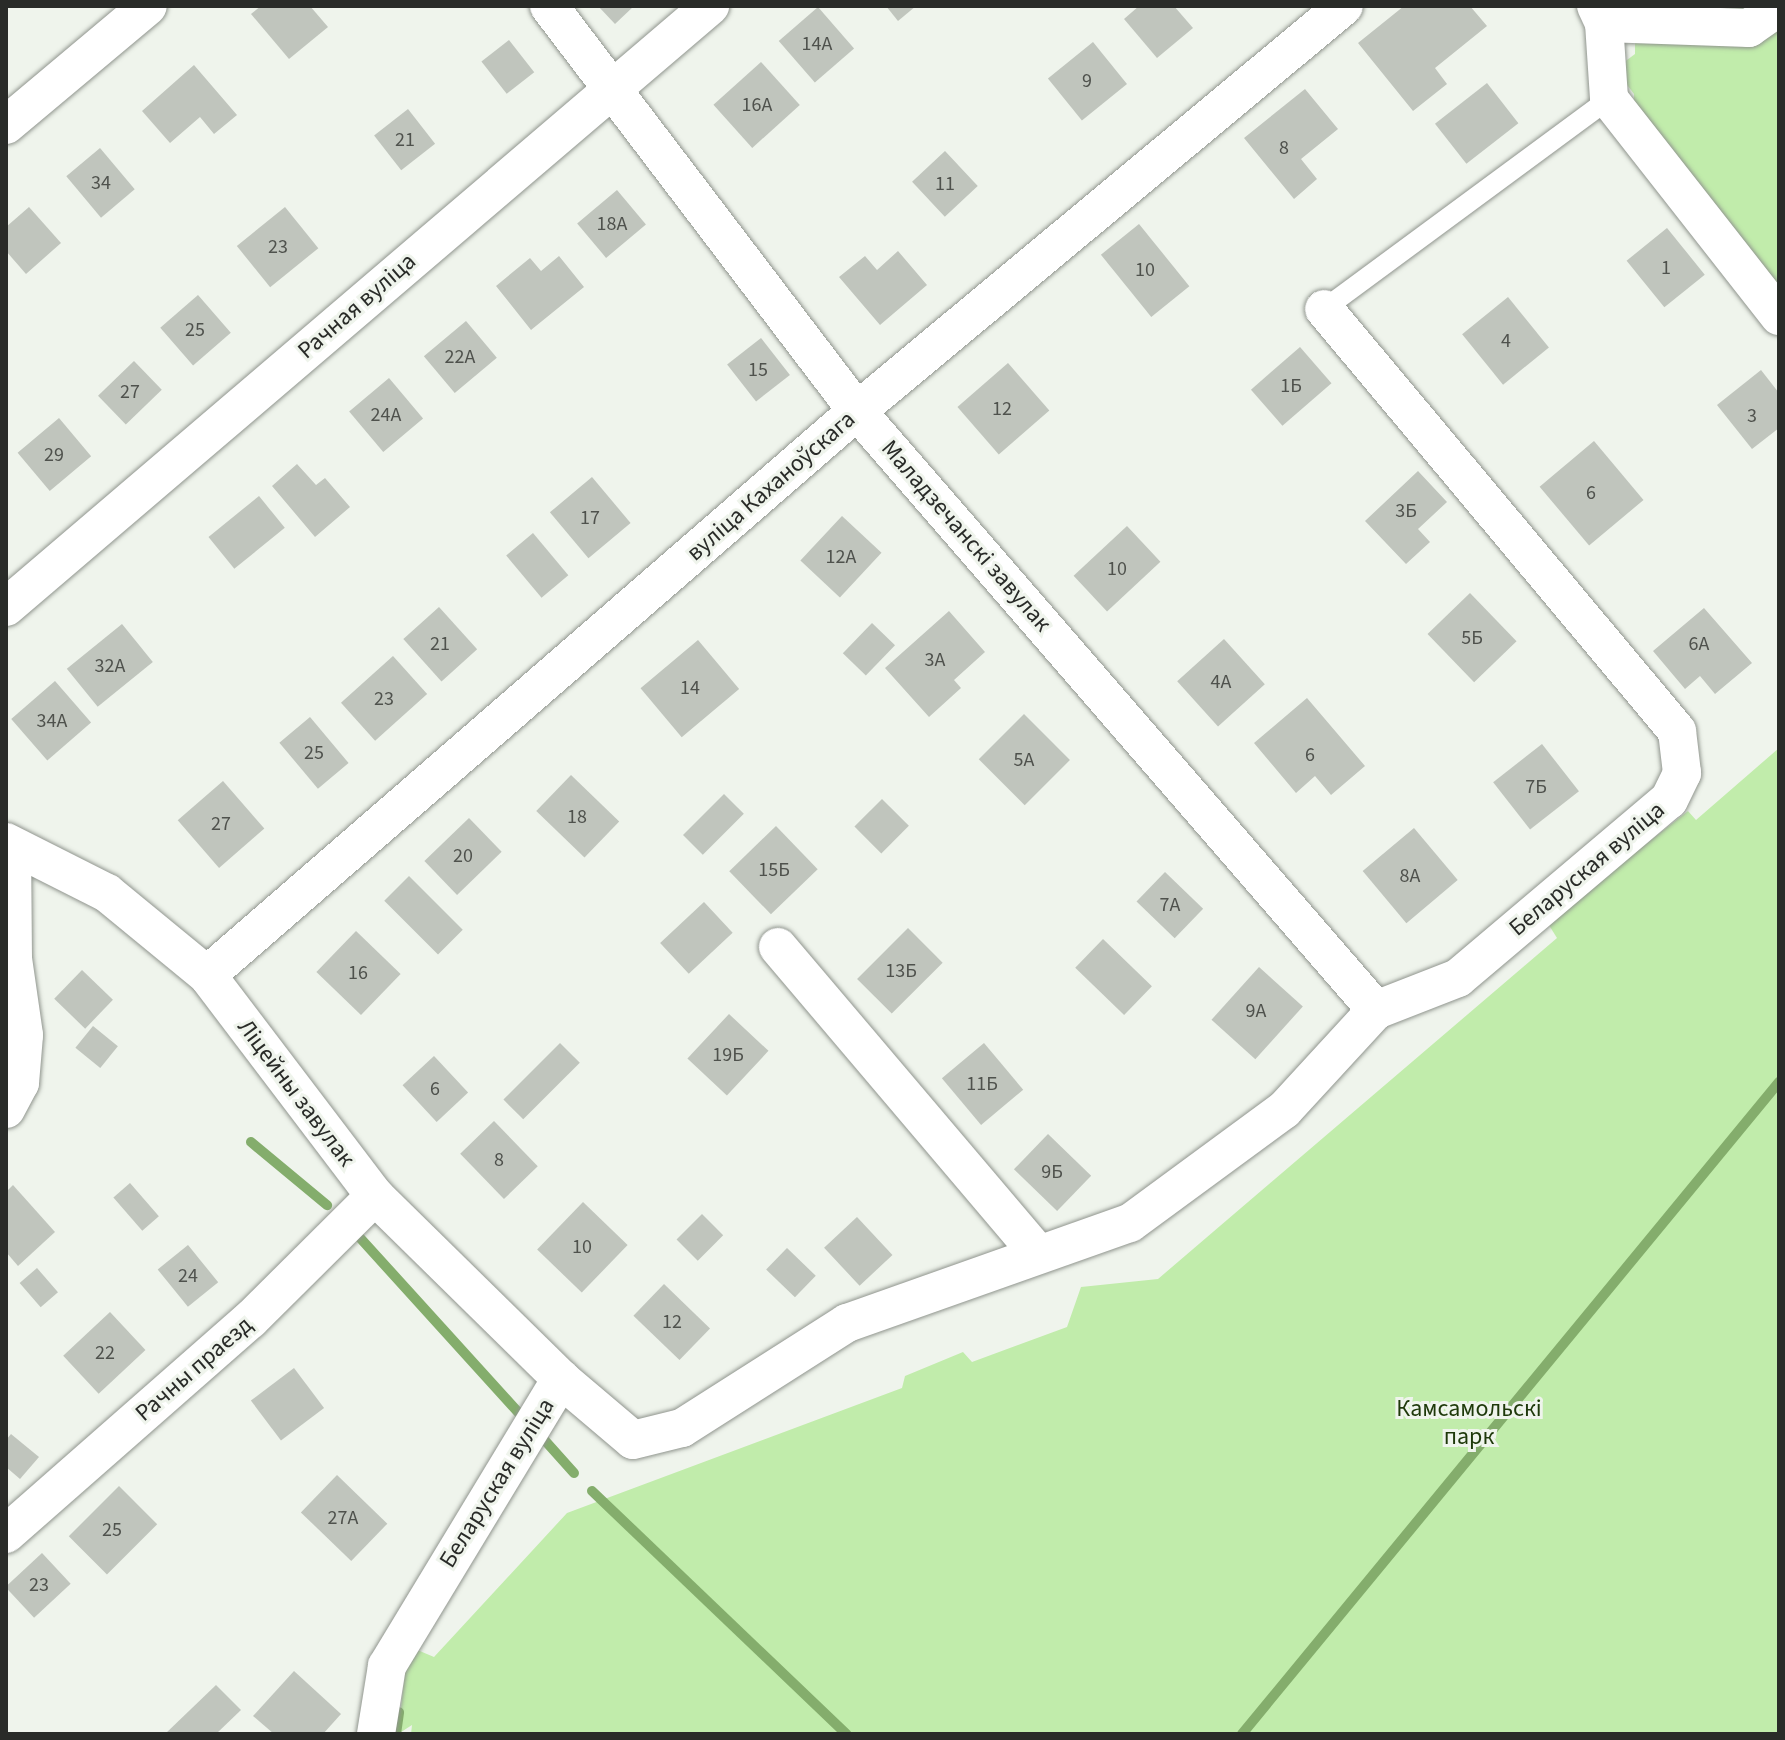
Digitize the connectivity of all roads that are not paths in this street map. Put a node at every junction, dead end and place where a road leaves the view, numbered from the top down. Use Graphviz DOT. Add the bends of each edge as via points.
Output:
graph roads {
  1 [pos="148,6"];
  2 [pos="549,6"];
  3 [pos="710,6"];
  4 [pos="1344,6"];
  5 [pos="1779,7"];
  6 [pos="1600,15"];
  7 [pos="612,87"];
  8 [pos="1609,99"];
  9 [pos="6,125"];
  10 [pos="1324,309"];
  11 [pos="1779,316"];
  12 [pos="857,411"];
  13 [pos="6,607"];
  14 [pos="9,846"];
  15 [pos="778,947"];
  16 [pos="207,975"];
  17 [pos="1376,1010"];
  18 [pos="6,1109"];
  19 [pos="375,1196"];
  20 [pos="1037,1252"];
  21 [pos="561,1379"];
  22 [pos="6,1534"];
  23 [pos="376,1734"];
  1 -- 9 [label="street"];
  2 -- 7 [label="street, Маладзечанскі завулак"];
  3 -- 7 [label="street, Рачная вуліца"];
  4 -- 12 [label="street, вуліца Каханоўскага"];
  5 -- 6 [label="street" via="1749,28"];
  6 -- 8 [label="street"];
  7 -- 12 [label="street, Маладзечанскі завулак"];
  7 -- 13 [label="street, Рачная вуліца"];
  8 -- 10 [label="lane"];
  8 -- 11 [label="street"];
  10 -- 17 [label="street, Беларуская вуліца" via="1677,731 1682,773 1669,800 1458,978"];
  12 -- 16 [label="street, вуліца Каханоўскага"];
  12 -- 17 [label="street, Маладзечанскі завулак"];
  14 -- 16 [label="street, Ліцейны завулак" via="107,893"];
  14 -- 18 [label="street" via="13,959 24,1035 20,1083"];
  15 -- 20 [label="street"];
  16 -- 19 [label="street, Ліцейны завулак"];
  17 -- 20 [label="street, Беларуская вуліца" via="1284,1110 1130,1223"];
  19 -- 21 [label="street, Ліцейны завулак"];
  19 -- 22 [label="street, Рачны праезд" via="250,1320"];
  20 -- 21 [label="street, Беларуская вуліца" via="847,1323 682,1428 633,1440"];
  21 -- 23 [label="street, Беларуская вуліца" via="387,1666"];
}
